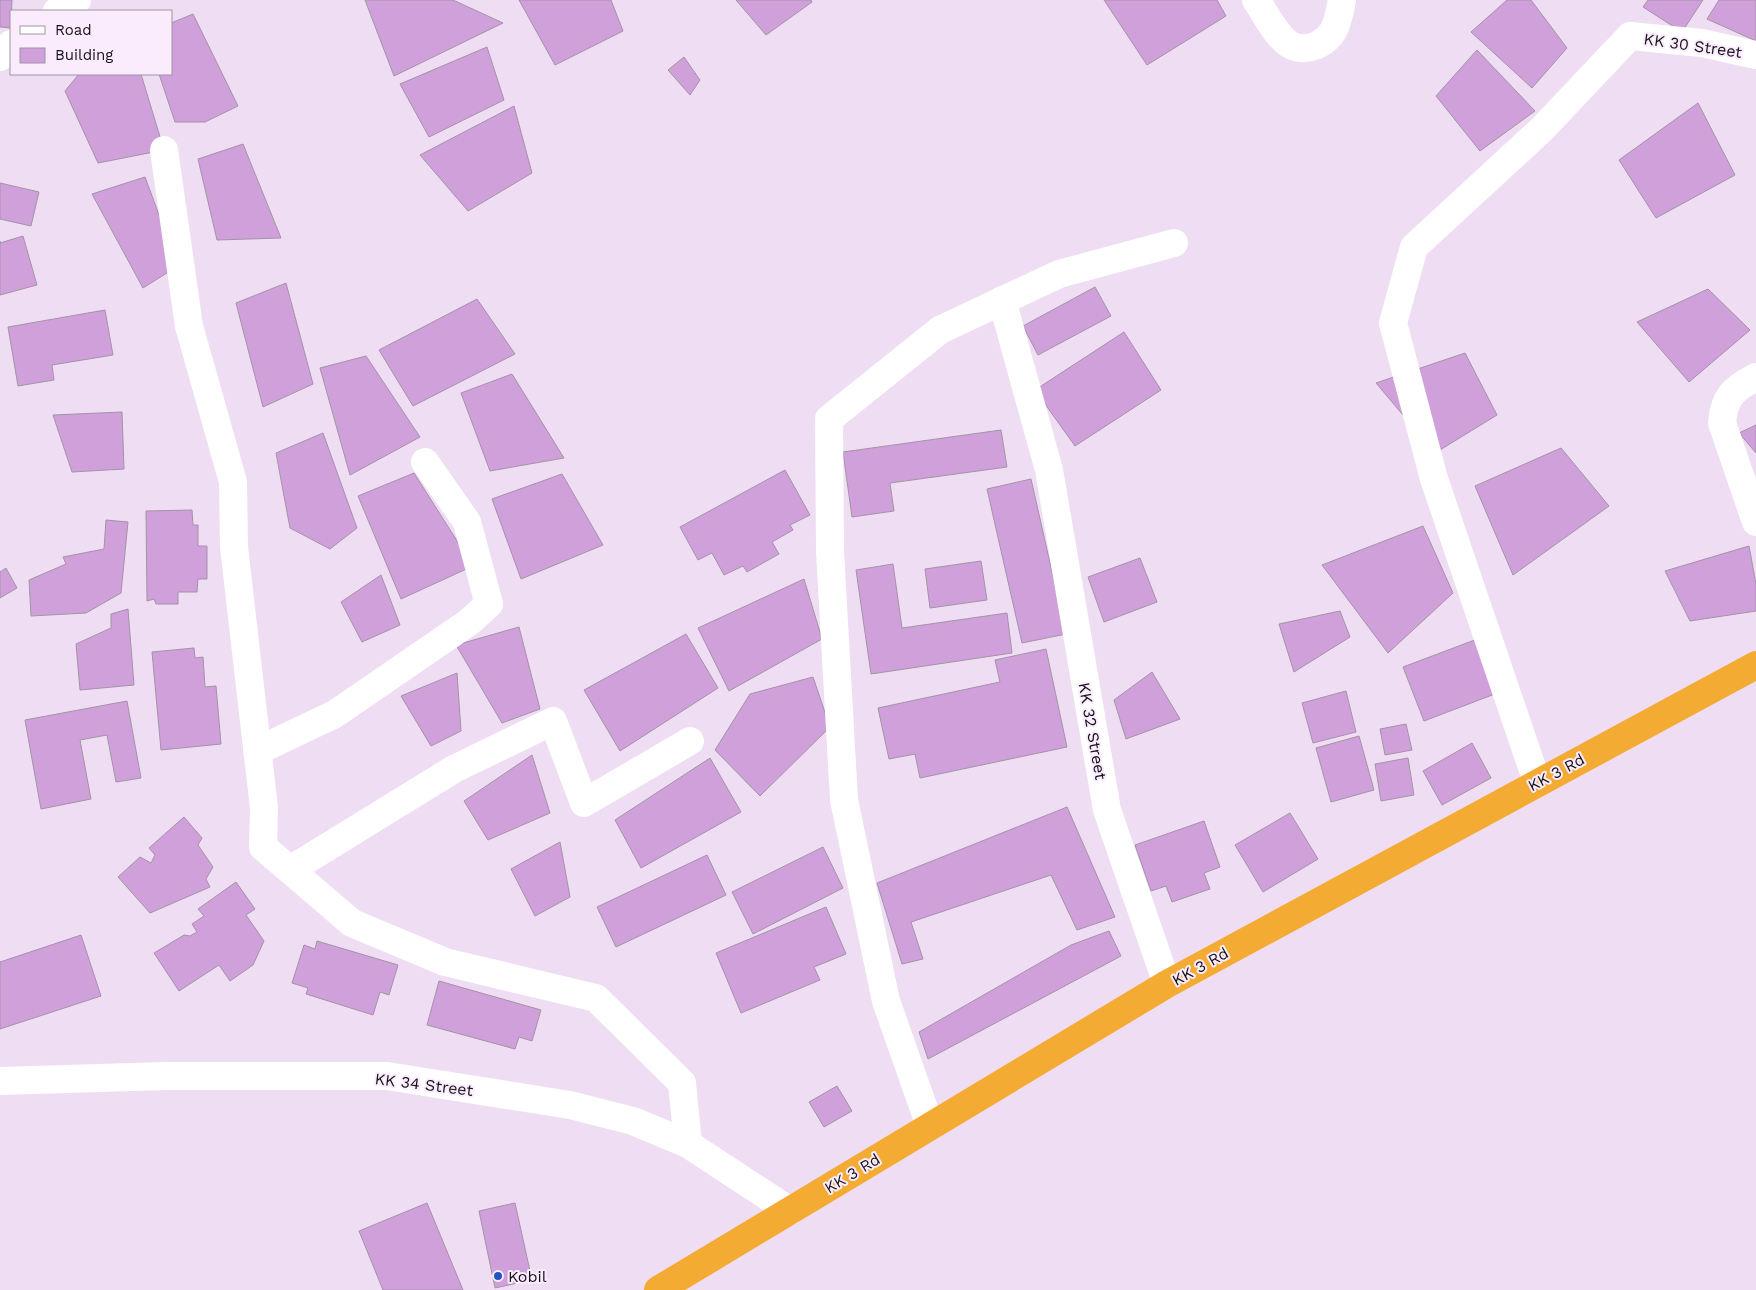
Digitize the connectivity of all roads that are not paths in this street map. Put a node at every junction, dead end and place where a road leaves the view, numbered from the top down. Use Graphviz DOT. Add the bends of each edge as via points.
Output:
graph roads {
  1 [pos="77,0"];
  2 [pos="1256,0"];
  3 [pos="1342,0"];
  4 [pos="59,10"];
  5 [pos="10,45"];
  6 [pos="1756,55"];
  7 [pos="0,57"];
  8 [pos="164,150"];
  9 [pos="1174,243"];
  10 [pos="1002,300"];
  11 [pos="1756,377"];
  12 [pos="425,462"];
  13 [pos="1756,522"];
  14 [pos="1756,665"];
  15 [pos="690,741"];
  16 [pos="257,751"];
  17 [pos="1538,782"];
  18 [pos="290,870"];
  19 [pos="1167,984"];
  20 [pos="0,1081"];
  21 [pos="930,1126"];
  22 [pos="688,1144"];
  23 [pos="790,1211"];
  24 [pos="658,1290"];
  1 -- 4 [label="street"];
  2 -- 3 [label="street" via="1289,44 1301,49 1312,48 1335,29"];
  5 -- 7 [label="street"];
  6 -- 17 [label="street, KK 30 Street" via="1702,43 1630,36 1542,129 1414,247 1393,323 1434,479"];
  8 -- 16 [label="street" via="189,326 233,482 234,547"];
  9 -- 10 [label="street" via="1059,274"];
  10 -- 19 [label="street, KK 32 Street" via="1049,470 1107,810"];
  10 -- 21 [label="street" via="940,330 829,418 830,550 844,800 886,1001"];
  11 -- 13 [label="street" via="1732,392 1723,406 1722,423"];
  12 -- 16 [label="street" via="467,522 489,604 469,622 335,714"];
  14 -- 17 [label="highway, KK 3 Rd"];
  15 -- 18 [label="street" via="584,803 553,721 454,769"];
  16 -- 18 [label="street" via="264,808 263,847"];
  17 -- 19 [label="highway, KK 3 Rd"];
  18 -- 22 [label="street" via="352,923 445,962 596,998 682,1083"];
  19 -- 21 [label="highway, KK 3 Rd"];
  20 -- 22 [label="street, KK 34 Street" via="166,1076 387,1076 570,1105 633,1121"];
  21 -- 23 [label="highway, KK 3 Rd"];
  22 -- 23 [label="street, KK 34 Street"];
  23 -- 24 [label="highway, KK 3 Rd"];
}
